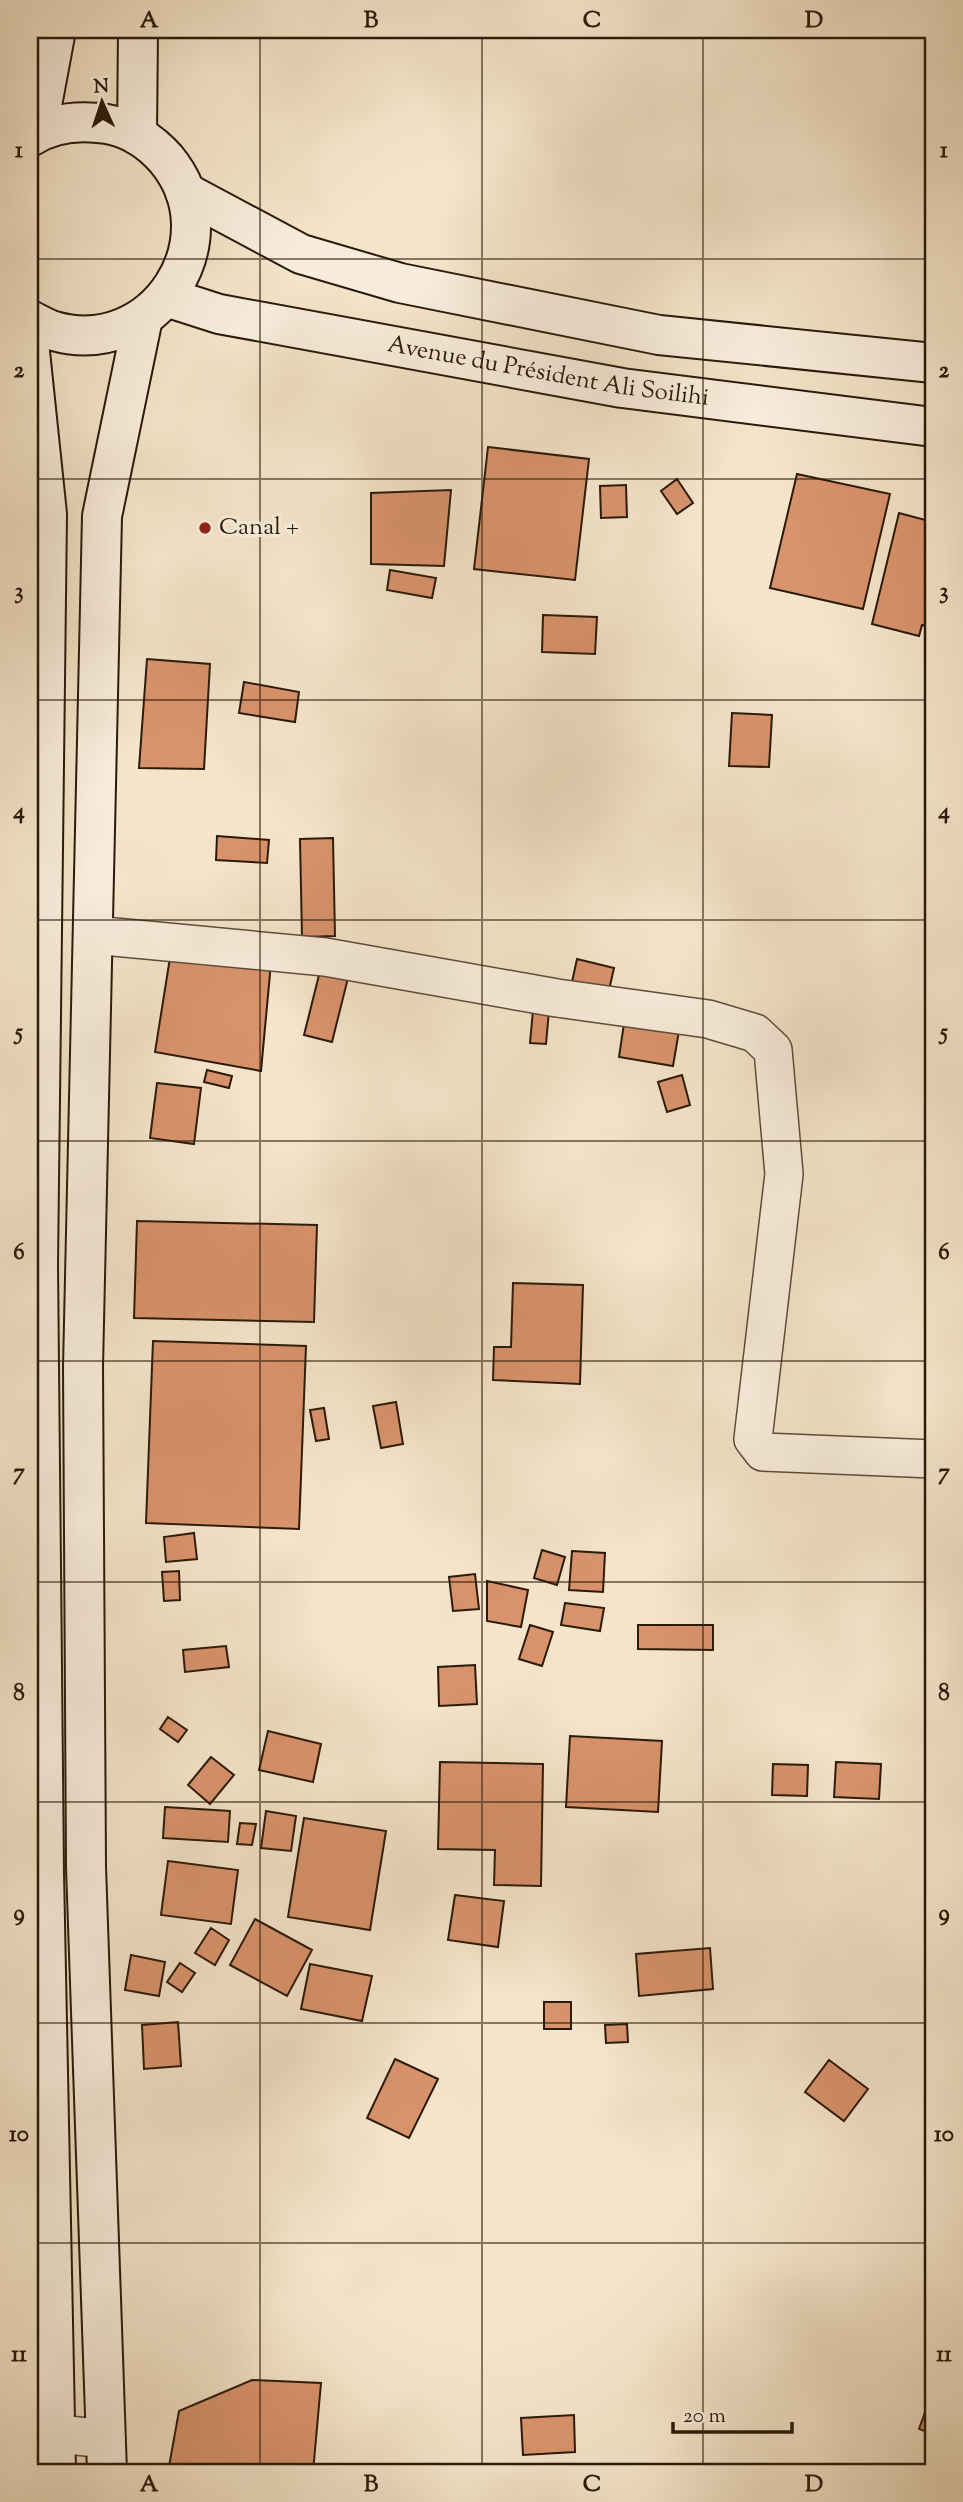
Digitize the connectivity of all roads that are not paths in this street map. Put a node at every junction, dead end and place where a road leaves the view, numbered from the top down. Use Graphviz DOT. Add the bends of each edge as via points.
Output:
graph roads {
  1 [pos="57,30"];
  2 [pos="138,30"];
  3 [pos="33,135"];
  4 [pos="137,135"];
  5 [pos="185,192"];
  6 [pos="154,308"];
  7 [pos="30,320"];
  8 [pos="30,352"];
  9 [pos="933,363"];
  10 [pos="933,427"];
  11 [pos="93,935"];
  12 [pos="35,1364"];
  13 [pos="83,1367"];
  14 [pos="933,1459"];
  15 [pos="86,1867"];
  16 [pos="37,1873"];
  17 [pos="42,2432"];
  18 [pos="106,2455"];
  19 [pos="56,2472"];
  1 -- 3 [label="main road"];
  2 -- 4 [label="main road"];
  3 -- 4 [label="main road" via="61,124 88,121"];
  4 -- 5 [label="main road" via="166,159"];
  5 -- 6 [label="main road" via="191,219 190,247 181,274"];
  5 -- 9 [label="main road" via="301,254 400,283 659,335"];
  6 -- 7 [label="main road" via="115,330 85,335 54,331"];
  6 -- 10 [label="main road, Avenue du Président Ali Soilihi" via="219,314 622,388"];
  6 -- 11 [label="main road" via="103,516"];
  8 -- 12 [label="main road" via="47,514"];
  11 -- 13 [label="main road"];
  11 -- 14 [label="street" via="325,957 708,1019 755,1033 773,1050 784,1174 753,1439 763,1452"];
  12 -- 13 [label="street"];
  12 -- 16 [label="main road"];
  13 -- 15 [label="main road"];
  15 -- 16 [label="street"];
  15 -- 18 [label="main road"];
  16 -- 17 [label="main road"];
  17 -- 18 [label="street"];
  17 -- 19 [label="main road"];
}
